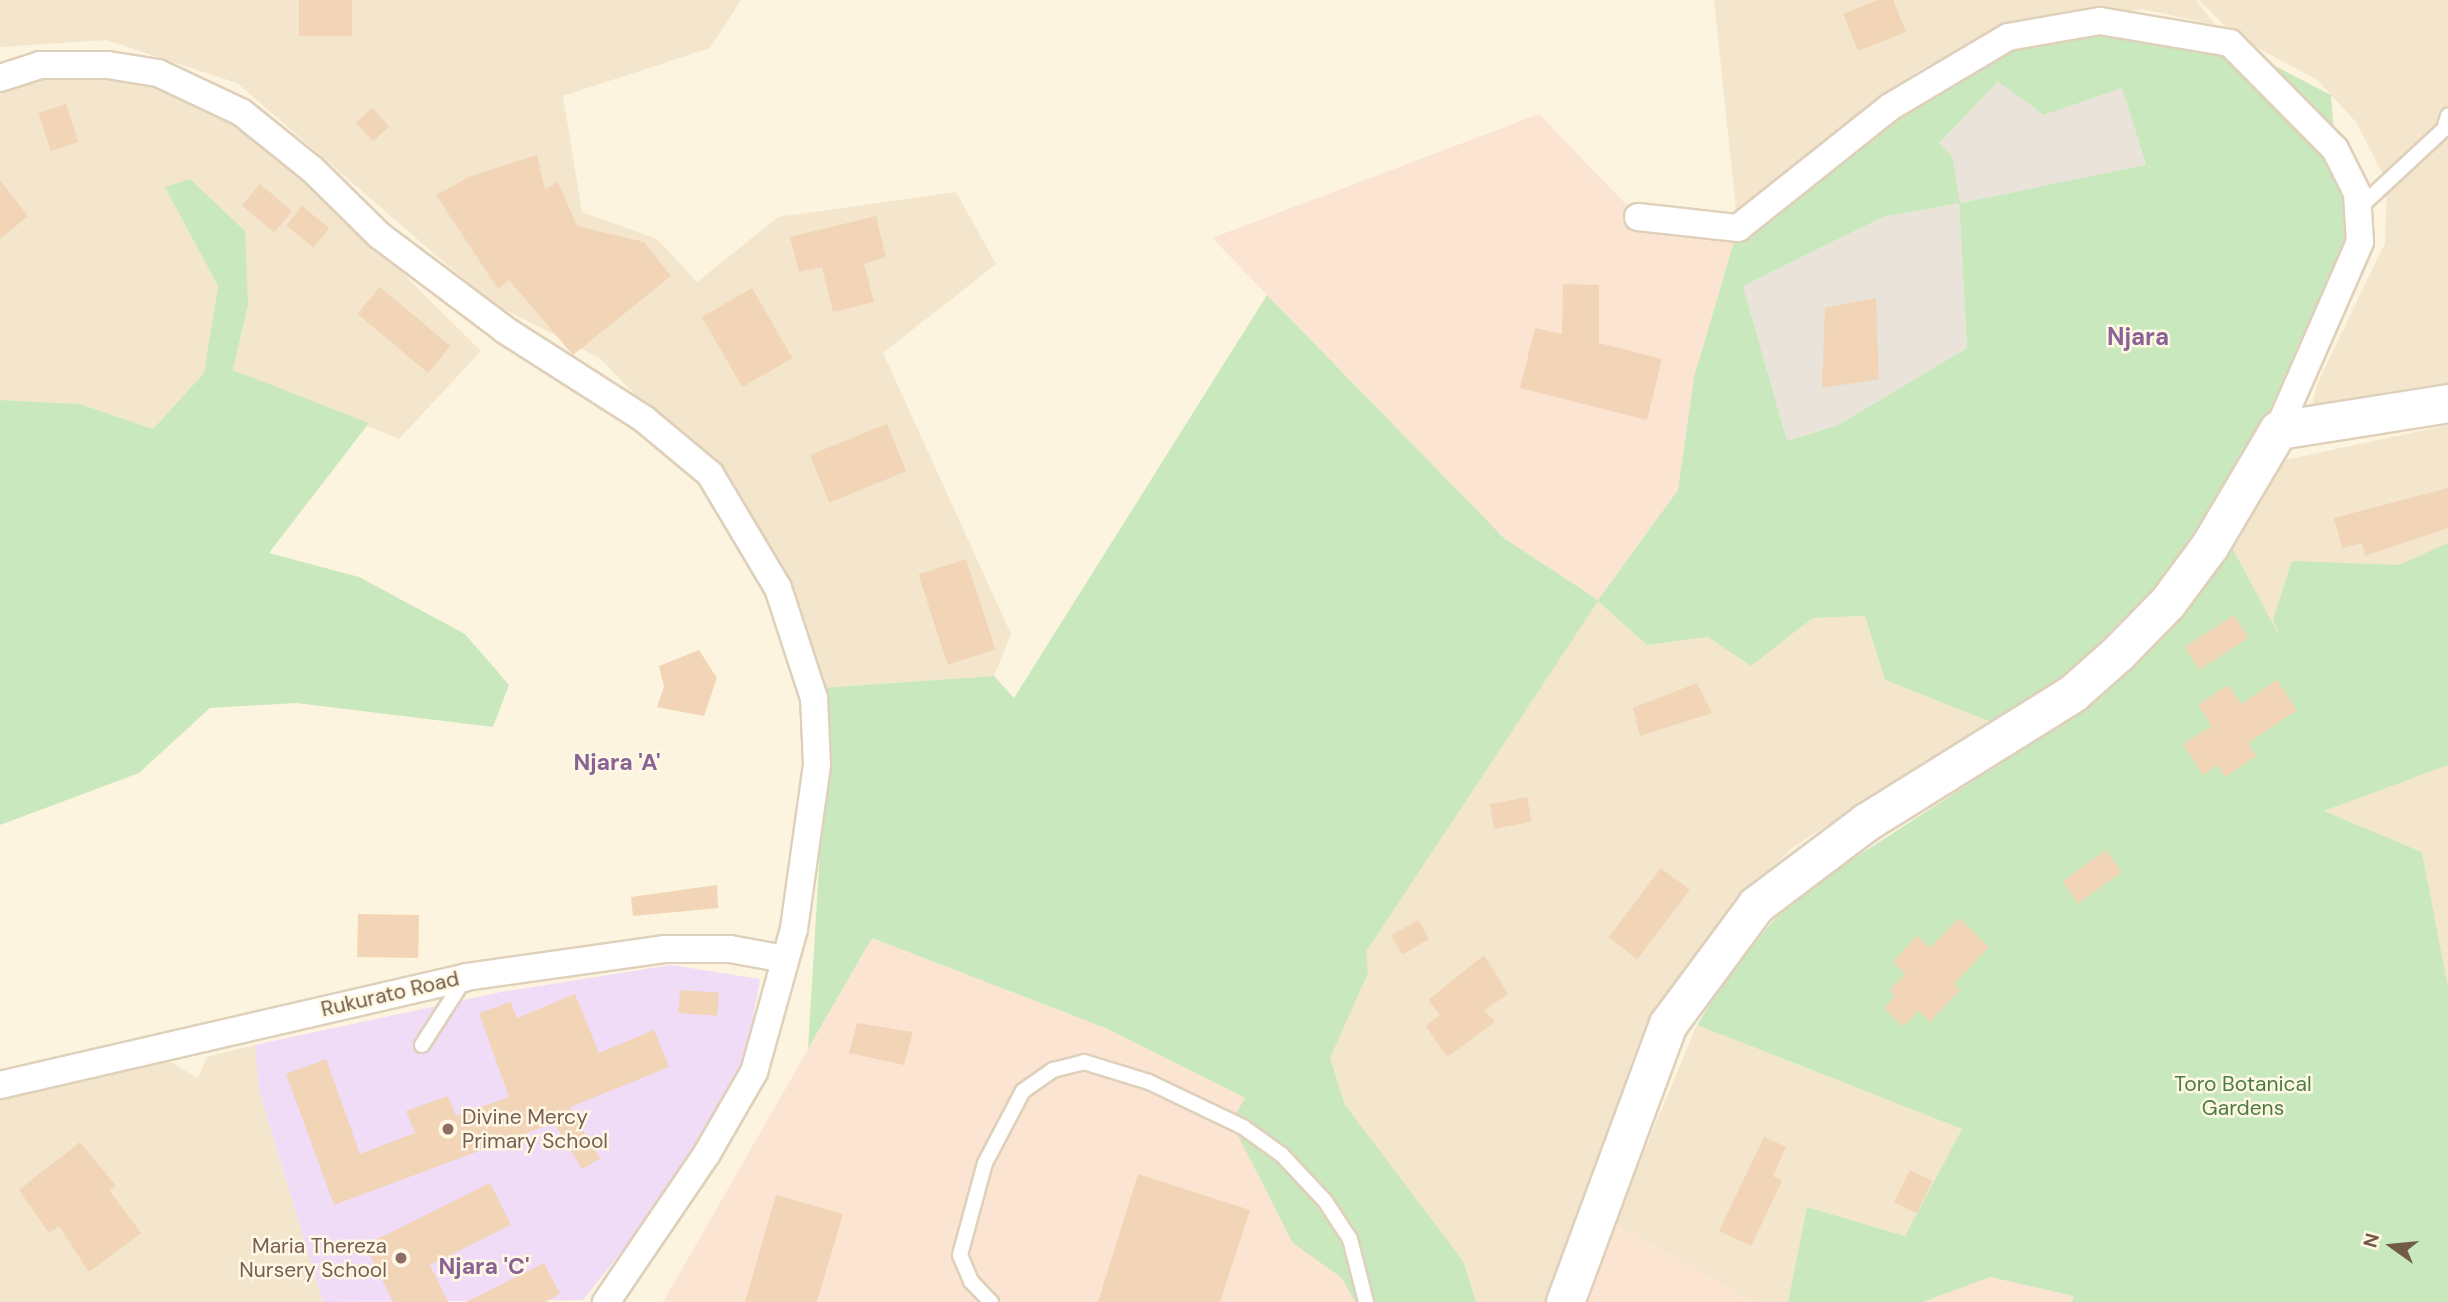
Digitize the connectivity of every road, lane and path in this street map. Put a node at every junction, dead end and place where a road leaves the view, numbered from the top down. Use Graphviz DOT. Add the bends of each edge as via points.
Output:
graph roads {
  1 [pos="0,78"];
  2 [pos="2448,116"];
  3 [pos="2357,209"];
  4 [pos="1638,217"];
  5 [pos="2448,403"];
  6 [pos="2278,430"];
  7 [pos="785,959"];
  8 [pos="466,976"];
  9 [pos="422,1045"];
  10 [pos="0,1085"];
  11 [pos="606,1302"];
  12 [pos="991,1302"];
  13 [pos="1366,1302"];
  14 [pos="1565,1302"];
  1 -- 7 [label="street" via="40,65 108,65 158,73 241,112 312,169 380,236 505,330 644,419 710,474 778,588 814,698 817,765"];
  2 -- 3 [label="lane" via="2444,129"];
  3 -- 4 [label="street" via="2357,193 2335,149 2230,43 2100,20 2008,37 1891,107 1738,228"];
  3 -- 6 [label="street" via="2360,242"];
  5 -- 6 [label="main road"];
  6 -- 14 [label="main road" via="2210,545 2168,603 2118,653 2073,693 1866,822 1756,905 1728,935 1668,1024"];
  7 -- 8 [label="street, Rukurato Road" via="730,949 664,949"];
  7 -- 11 [label="street" via="754,1072 706,1155"];
  8 -- 9 [label="lane"];
  8 -- 10 [label="street, Rukurato Road"];
  12 -- 13 [label="lane" via="971,1281 960,1255 985,1163 1023,1091 1053,1070 1084,1062 1173,1093 1243,1127 1282,1155 1325,1201 1350,1239"];
}
